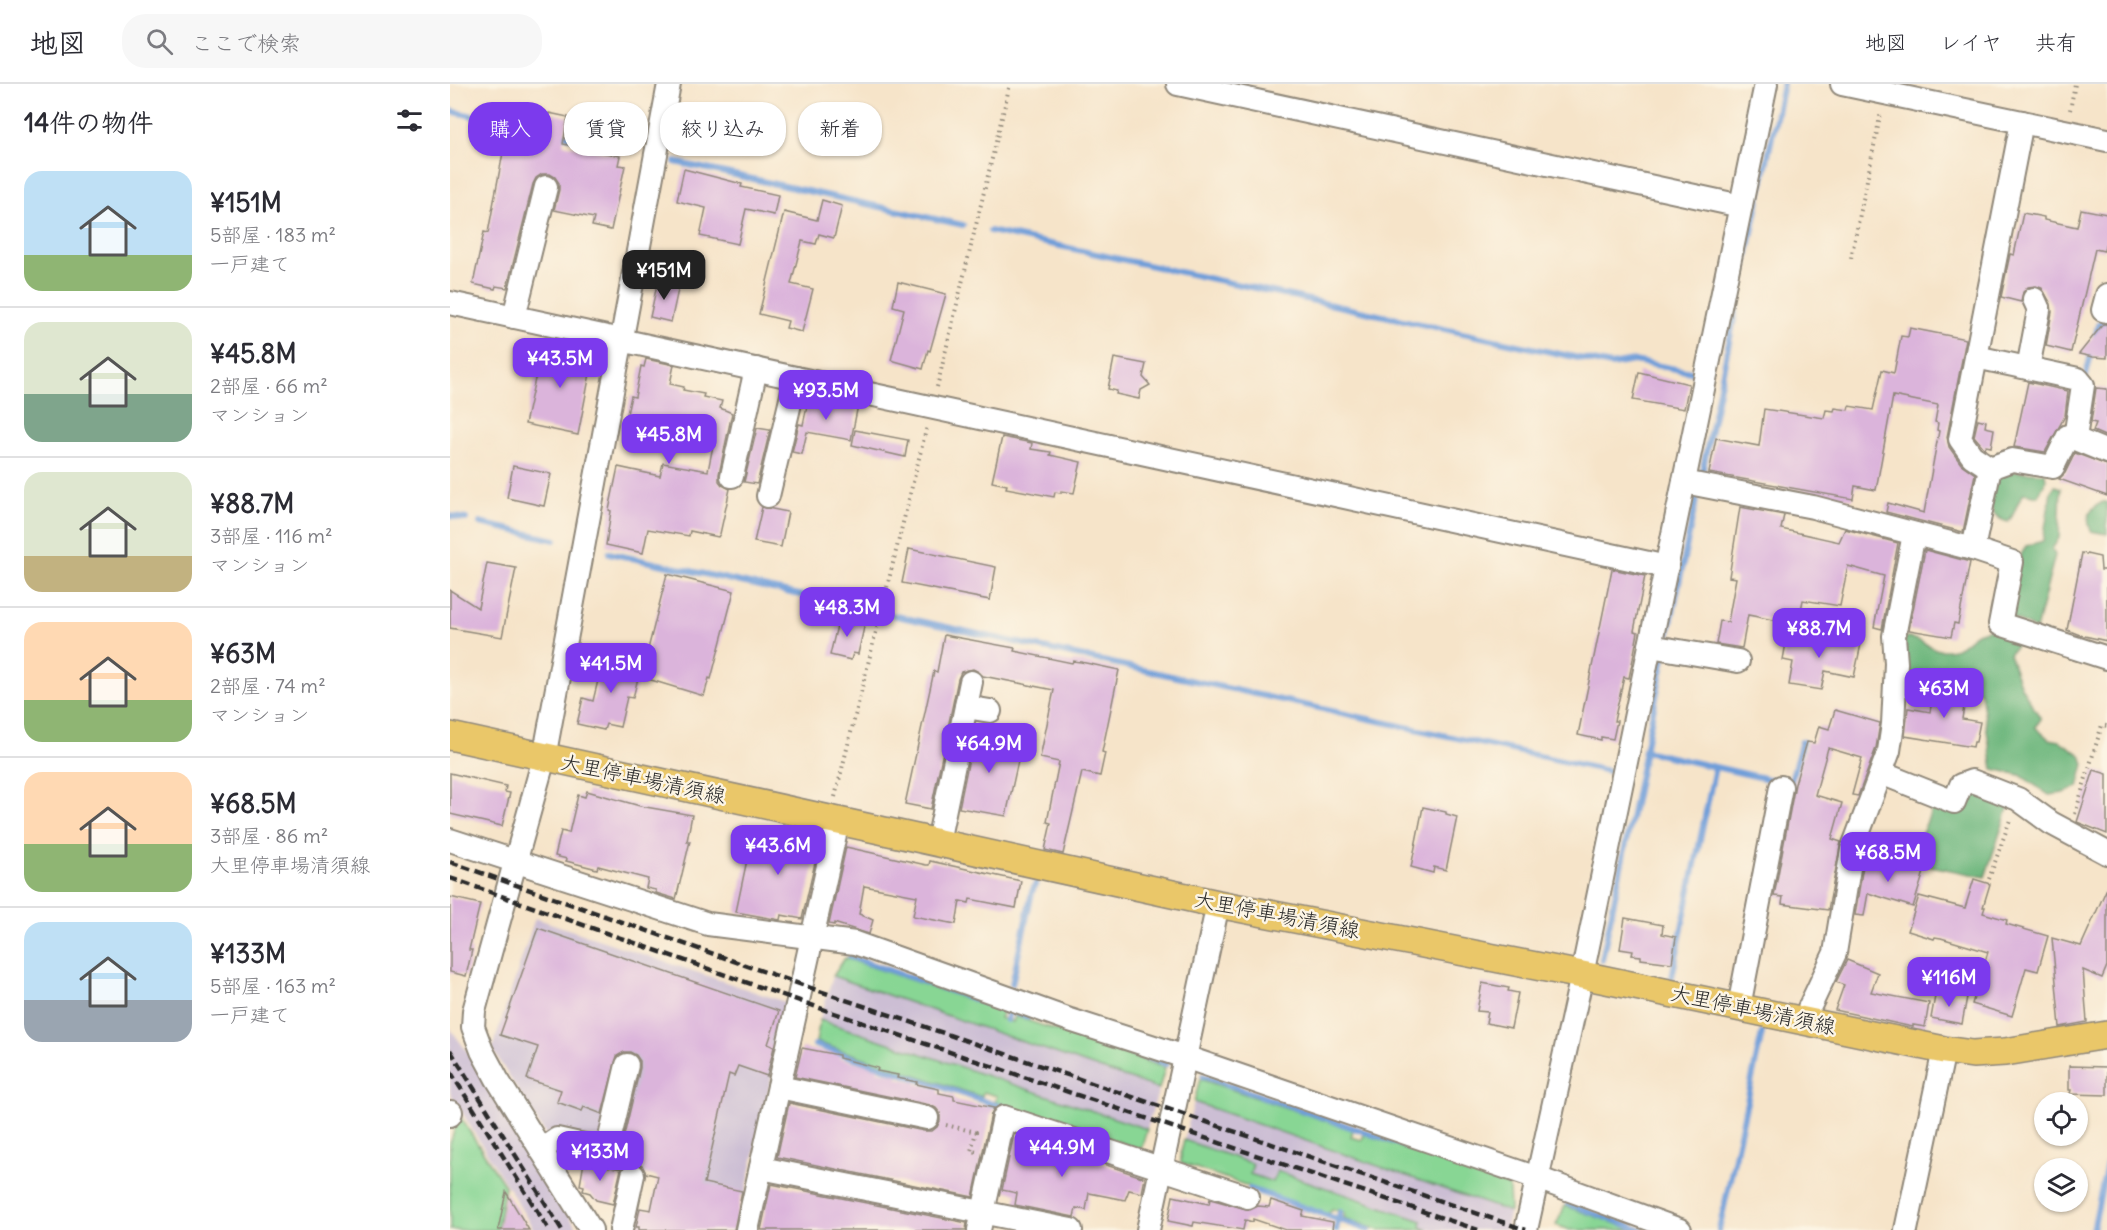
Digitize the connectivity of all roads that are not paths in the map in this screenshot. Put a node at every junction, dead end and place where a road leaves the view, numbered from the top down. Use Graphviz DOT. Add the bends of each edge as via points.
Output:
graph roads {
  1 [pos="669,84"];
  2 [pos="1178,84"];
  3 [pos="1766,84"];
  4 [pos="1842,84"];
  5 [pos="2022,122"];
  6 [pos="2107,140"];
  7 [pos="546,187"];
  8 [pos="1741,206"];
  9 [pos="2107,295"];
  10 [pos="2034,299"];
  11 [pos="450,303"];
  12 [pos="2107,311"];
  13 [pos="514,317"];
  14 [pos="621,340"];
  15 [pos="1976,357"];
  16 [pos="2028,368"];
  17 [pos="756,369"];
  18 [pos="796,378"];
  19 [pos="2075,438"];
  20 [pos="2107,452"];
  21 [pos="1990,468"];
  22 [pos="732,476"];
  23 [pos="1684,482"];
  24 [pos="768,496"];
  25 [pos="1914,534"];
  26 [pos="1973,549"];
  27 [pos="1667,567"];
  28 [pos="1650,646"];
  29 [pos="2107,658"];
  30 [pos="1738,661"];
  31 [pos="971,682"];
  32 [pos="966,707"];
  33 [pos="990,711"];
  34 [pos="450,736"];
  35 [pos="544,758"];
  36 [pos="1881,772"];
  37 [pos="1781,787"];
  38 [pos="834,820"];
  39 [pos="450,840"];
  40 [pos="938,843"];
  41 [pos="2107,853"];
  42 [pos="517,862"];
  43 [pos="1218,904"];
  44 [pos="813,938"];
  45 [pos="1582,975"];
  46 [pos="1738,1008"];
  47 [pos="1803,1021"];
  48 [pos="2107,1035"];
  49 [pos="1944,1050"];
  50 [pos="1185,1057"];
  51 [pos="627,1065"];
  52 [pos="779,1087"];
  53 [pos="927,1118"];
  54 [pos="541,1150"];
  55 [pos="1161,1167"];
  56 [pos="761,1168"];
  57 [pos="633,1175"];
  58 [pos="1537,1178"];
  59 [pos="1248,1197"];
  60 [pos="981,1221"];
  61 [pos="591,1230"];
  62 [pos="621,1230"];
  63 [pos="747,1230"];
  64 [pos="1071,1230"];
  65 [pos="1148,1230"];
  66 [pos="1526,1230"];
  67 [pos="1680,1230"];
  68 [pos="1906,1230"];
  1 -- 14 [label="street"];
  2 -- 8 [label="street"];
  3 -- 8 [label="street"];
  4 -- 5 [label="street"];
  5 -- 6 [label="street"];
  5 -- 15 [label="street"];
  7 -- 13 [label="street"];
  8 -- 23 [label="street"];
  9 -- 12 [label="street" via="2103,310"];
  10 -- 16 [label="street" via="2039,310"];
  11 -- 13 [label="street"];
  13 -- 14 [label="street"];
  14 -- 17 [label="street"];
  14 -- 35 [label="street"];
  15 -- 16 [label="street"];
  15 -- 21 [label="street" via="1960,439 1972,456"];
  16 -- 19 [label="street" via="2079,379 2084,385"];
  17 -- 18 [label="street"];
  17 -- 22 [label="street"];
  18 -- 24 [label="street"];
  18 -- 27 [label="street"];
  19 -- 20 [label="street"];
  19 -- 21 [label="street" via="2068,435 2053,467 2012,460"];
  21 -- 26 [label="street"];
  23 -- 25 [label="street" via="1813,507"];
  23 -- 27 [label="street"];
  25 -- 26 [label="street"];
  25 -- 36 [label="street" via="1894,636 1893,724"];
  26 -- 29 [label="street" via="2012,561 2000,624"];
  27 -- 28 [label="street"];
  28 -- 30 [label="street"];
  28 -- 45 [label="street"];
  31 -- 32 [label="street"];
  32 -- 33 [label="street"];
  32 -- 40 [label="street"];
  34 -- 35 [label="main road, 大里停車場清須線"];
  35 -- 38 [label="main road, 大里停車場清須線"];
  35 -- 42 [label="street"];
  36 -- 41 [label="street" via="1954,802 1961,784 1972,781 2018,799 2051,824"];
  36 -- 47 [label="street" via="1852,850 1834,953"];
  37 -- 46 [label="street"];
  38 -- 40 [label="main road, 大里停車場清須線"];
  38 -- 44 [label="street"];
  39 -- 42 [label="street"];
  40 -- 43 [label="main road, 大里停車場清須線"];
  42 -- 44 [label="street" via="708,924"];
  42 -- 54 [label="street" via="474,1011 473,1027 482,1051"];
  43 -- 45 [label="main road, 大里停車場清須線"];
  43 -- 50 [label="street"];
  44 -- 50 [label="street" via="855,943"];
  44 -- 52 [label="street"];
  45 -- 46 [label="main road, 大里停車場清須線"];
  45 -- 58 [label="street"];
  46 -- 47 [label="main road, 大里停車場清須線"];
  47 -- 49 [label="main road, 大里停車場清須線"];
  48 -- 49 [label="main road, 大里停車場清須線" via="2005,1052 1973,1054"];
  49 -- 68 [label="street"];
  50 -- 55 [label="street"];
  50 -- 58 [label="street"];
  51 -- 54 [label="street" via="606,1150 557,1139"];
  52 -- 53 [label="street"];
  52 -- 56 [label="street"];
  54 -- 61 [label="street"];
  55 -- 59 [label="street"];
  55 -- 60 [label="street" via="1004,1117"];
  55 -- 65 [label="street"];
  56 -- 60 [label="street"];
  56 -- 63 [label="street"];
  57 -- 62 [label="street"];
  58 -- 66 [label="street"];
  58 -- 67 [label="street"];
  60 -- 64 [label="street"];
}
